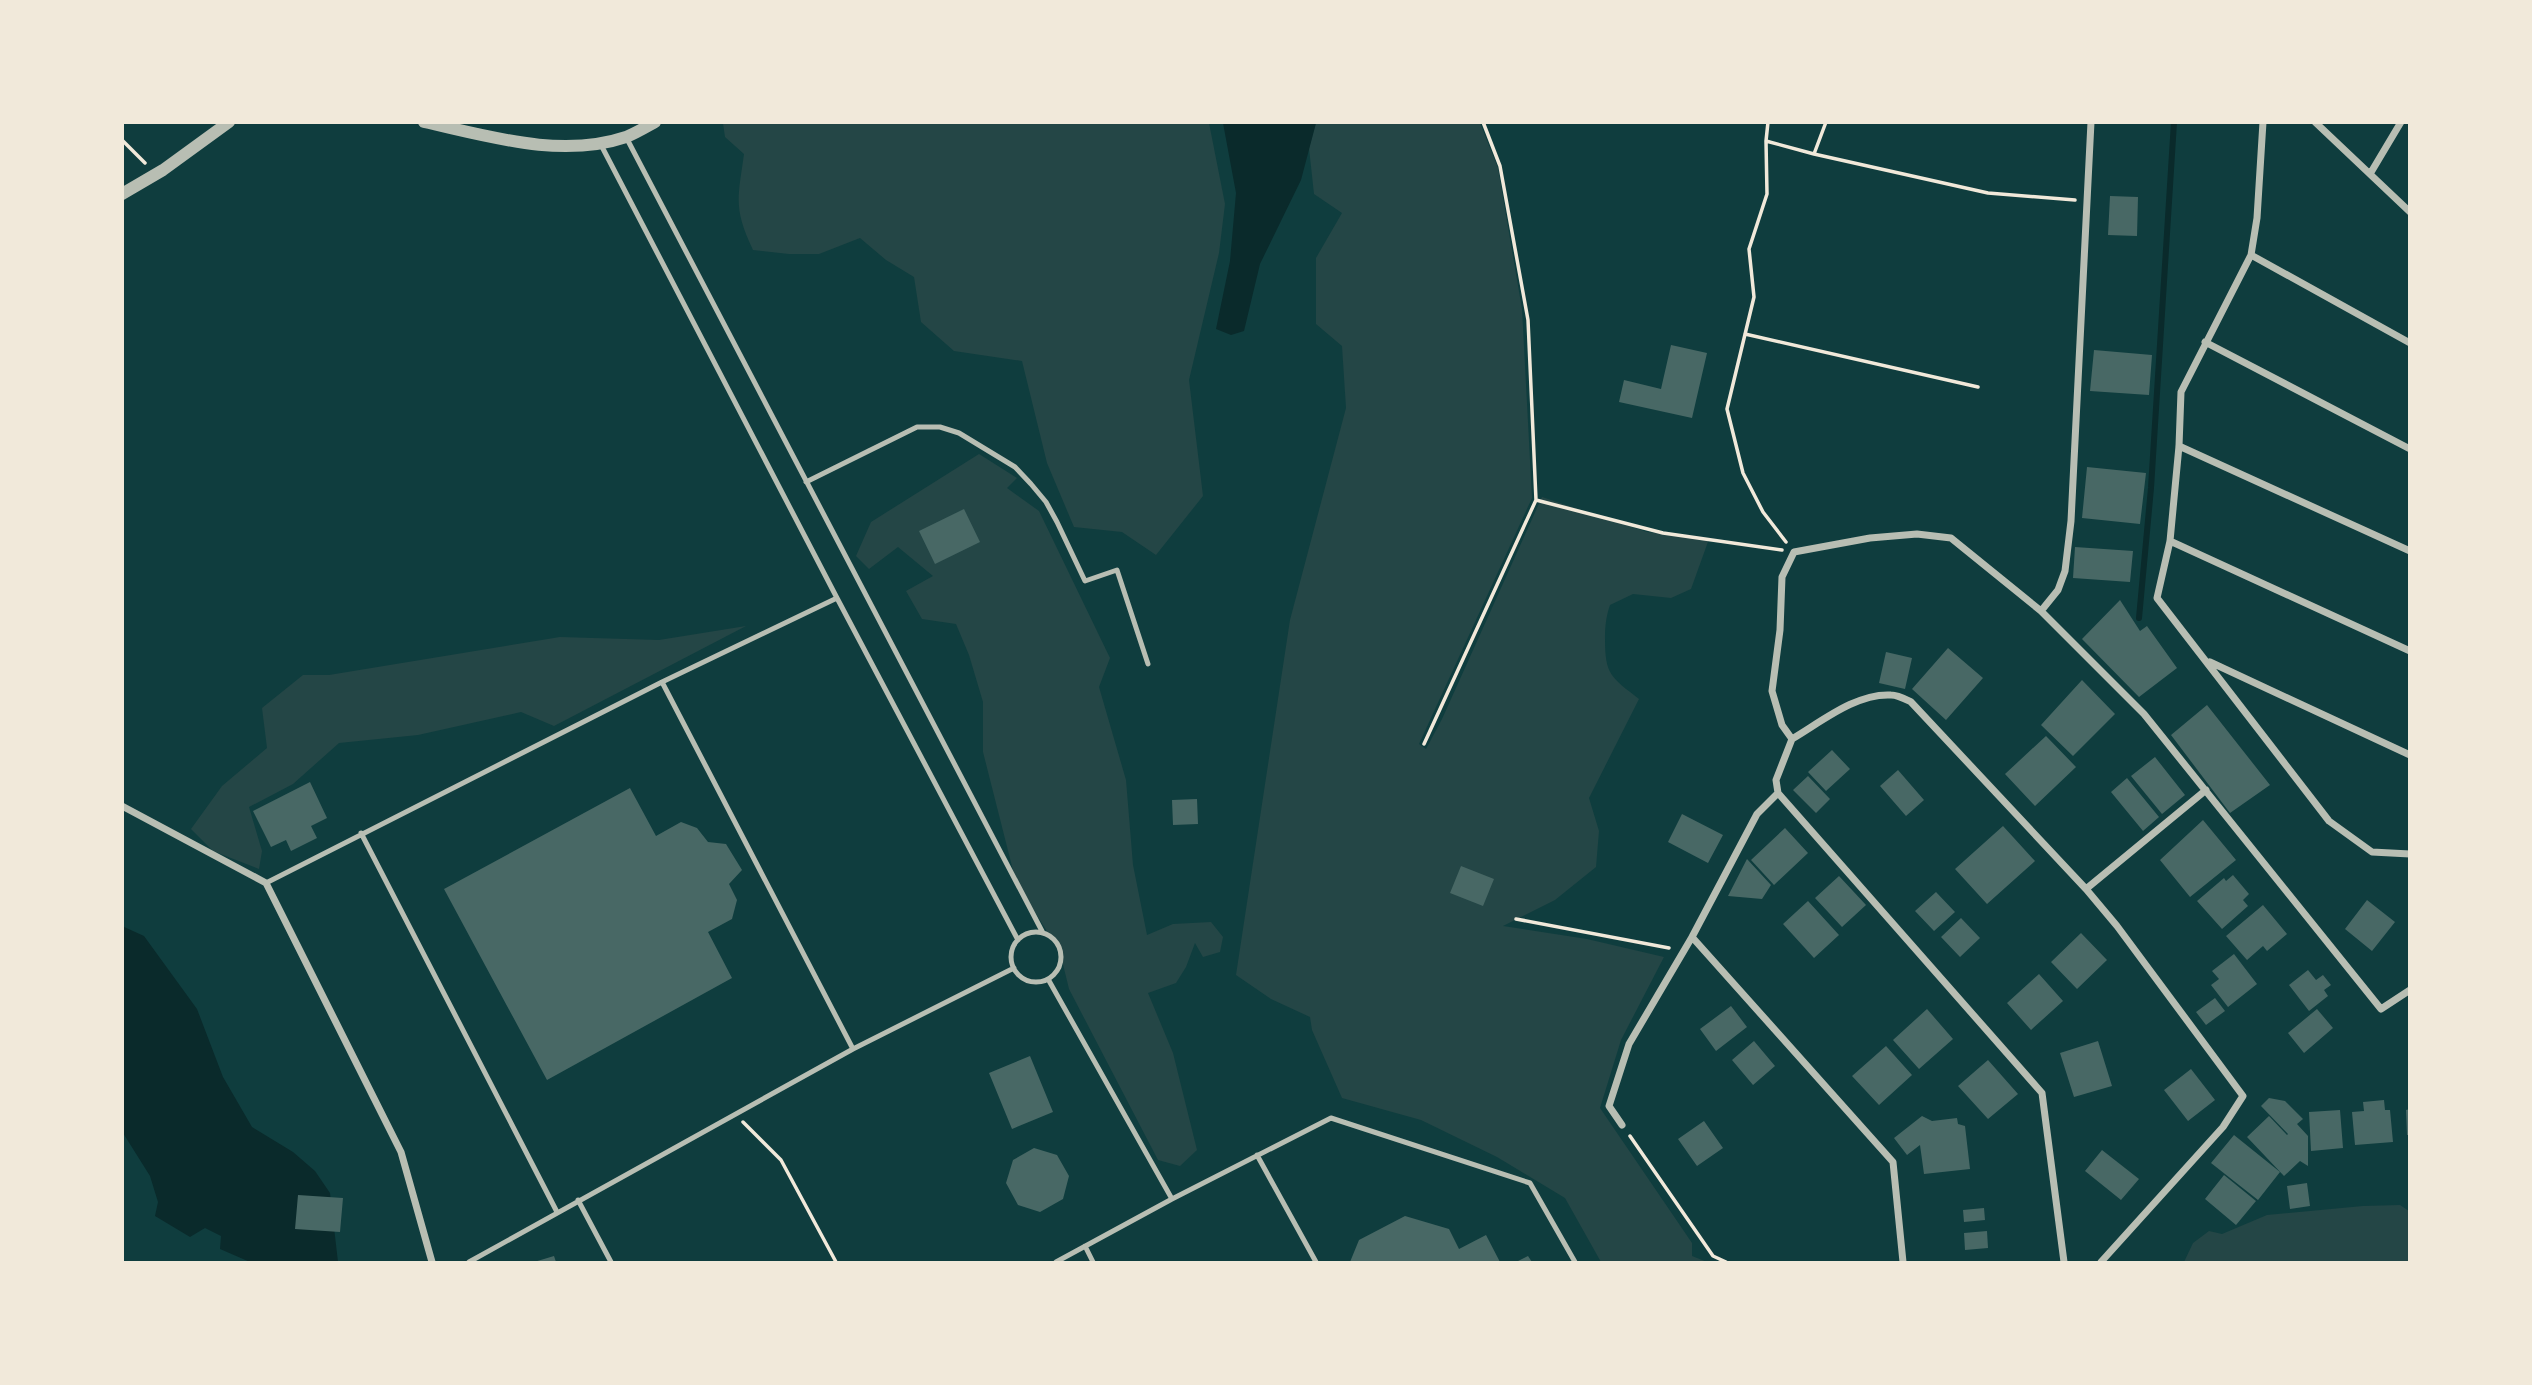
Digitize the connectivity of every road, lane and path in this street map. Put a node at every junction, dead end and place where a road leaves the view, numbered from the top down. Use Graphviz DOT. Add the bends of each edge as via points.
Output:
graph roads {
  1 [pos="229,122"];
  2 [pos="424,122"];
  3 [pos="655,122"];
  4 [pos="1483,122"];
  5 [pos="1768,122"];
  6 [pos="1826,122"];
  7 [pos="2091,122"];
  8 [pos="2263,122"];
  9 [pos="2315,122"];
  10 [pos="2401,122"];
  11 [pos="626,137"];
  12 [pos="122,140"];
  13 [pos="1766,141"];
  14 [pos="600,142"];
  15 [pos="1814,154"];
  16 [pos="156,174"];
  17 [pos="2370,174"];
  18 [pos="122,194"];
  19 [pos="2087,201"];
  20 [pos="2410,212"];
  21 [pos="2251,255"];
  22 [pos="1745,334"];
  23 [pos="2205,342"];
  24 [pos="2410,343"];
  25 [pos="1978,387"];
  26 [pos="2179,446"];
  27 [pos="2410,449"];
  28 [pos="806,482"];
  29 [pos="1536,500"];
  30 [pos="2169,541"];
  31 [pos="2410,551"];
  32 [pos="1794,552"];
  33 [pos="837,598"];
  34 [pos="2041,611"];
  35 [pos="2410,651"];
  36 [pos="2206,661"];
  37 [pos="1148,664"];
  38 [pos="662,682"];
  39 [pos="1793,739"];
  40 [pos="1424,744"];
  41 [pos="2410,755"];
  42 [pos="2206,790"];
  43 [pos="1778,793"];
  44 [pos="122,806"];
  45 [pos="361,833"];
  46 [pos="2410,854"];
  47 [pos="266,883"];
  48 [pos="2086,889"];
  49 [pos="1517,919"];
  50 [pos="1043,933"];
  51 [pos="1692,937"];
  52 [pos="1018,940"];
  53 [pos="1014,968"];
  54 [pos="1048,979"];
  55 [pos="2410,990"];
  56 [pos="853,1049"];
  57 [pos="735,1114"];
  58 [pos="1622,1125"];
  59 [pos="1257,1154"];
  60 [pos="1172,1199"];
  61 [pos="578,1200"];
  62 [pos="557,1212"];
  63 [pos="1085,1246"];
  64 [pos="432,1262"];
  65 [pos="469,1262"];
  66 [pos="611,1262"];
  67 [pos="836,1262"];
  68 [pos="1056,1262"];
  69 [pos="1093,1262"];
  70 [pos="1316,1262"];
  71 [pos="1575,1262"];
  72 [pos="1726,1262"];
  73 [pos="1903,1262"];
  74 [pos="2064,1262"];
  75 [pos="2101,1262"];
  1 -- 16 [label="street"];
  2 -- 14 [label="street" via="550,147"];
  3 -- 11 [label="street"];
  4 -- 29 [label="path" via="1500,166 1528,320"];
  5 -- 13 [label="path"];
  6 -- 15 [label="path"];
  7 -- 19 [label="street"];
  8 -- 21 [label="street"];
  9 -- 17 [label="street"];
  10 -- 17 [label="street"];
  11 -- 14 [label="street"];
  11 -- 28 [label="lane"];
  12 -- 16 [label="path"];
  13 -- 15 [label="path"];
  13 -- 22 [label="path" via="1767,194 1749,249 1754,297"];
  14 -- 33 [label="lane"];
  15 -- 19 [label="path" via="1988,193"];
  16 -- 18 [label="street"];
  17 -- 20 [label="street"];
  19 -- 34 [label="street" via="2071,521 2065,571 2058,590"];
  21 -- 23 [label="street"];
  21 -- 24 [label="street"];
  22 -- 25 [label="path"];
  22 -- 32 [label="path" via="1727,409 1742,472 1763,512"];
  23 -- 26 [label="street" via="2180,392"];
  23 -- 27 [label="street"];
  26 -- 30 [label="street"];
  26 -- 31 [label="street"];
  28 -- 37 [label="lane" via="917,427 959,433 1015,467 1031,484 1046,502 1085,582 1117,570"];
  28 -- 50 [label="lane"];
  29 -- 32 [label="path" via="1662,533"];
  29 -- 40 [label="path"];
  30 -- 35 [label="street"];
  30 -- 36 [label="street" via="2157,598"];
  32 -- 34 [label="street" via="1870,538 1917,534 1951,538"];
  32 -- 39 [label="street" via="1783,577 1772,691 1782,725"];
  33 -- 38 [label="lane"];
  33 -- 52 [label="lane"];
  34 -- 42 [label="street" via="2144,714"];
  36 -- 41 [label="street"];
  36 -- 46 [label="street" via="2329,821 2372,852"];
  38 -- 45 [label="lane"];
  38 -- 56 [label="lane"];
  39 -- 43 [label="street" via="1776,780"];
  39 -- 48 [label="street" via="1872,695 1894,694 1911,702"];
  42 -- 48 [label="street"];
  42 -- 55 [label="street" via="2381,1009"];
  43 -- 51 [label="street" via="1757,814"];
  43 -- 74 [label="street" via="2042,1093"];
  44 -- 47 [label="street"];
  45 -- 47 [label="lane"];
  45 -- 62 [label="lane"];
  47 -- 64 [label="street" via="401,1152"];
  48 -- 75 [label="street" via="2243,1096 2223,1128"];
  49 -- 51 [label="path" via="1671,948 1680,948"];
  50 -- 52 [label="lane"];
  50 -- 54 [label="lane" via="1060,952 1060,963"];
  51 -- 58 [label="street" via="1629,1044 1609,1106"];
  51 -- 73 [label="street" via="1893,1162"];
  52 -- 53 [label="lane" via="1011,958"];
  53 -- 54 [label="lane" via="1028,981"];
  53 -- 56 [label="lane"];
  54 -- 60 [label="lane"];
  56 -- 57 [label="lane"];
  57 -- 61 [label="lane"];
  57 -- 67 [label="path" via="781,1160"];
  58 -- 72 [label="path" via="1713,1256"];
  59 -- 60 [label="lane"];
  59 -- 70 [label="lane"];
  59 -- 71 [label="lane" via="1331,1118 1530,1183"];
  60 -- 63 [label="lane"];
  61 -- 62 [label="lane"];
  61 -- 66 [label="lane"];
  62 -- 65 [label="lane"];
  63 -- 68 [label="lane"];
  63 -- 69 [label="lane"];
}
